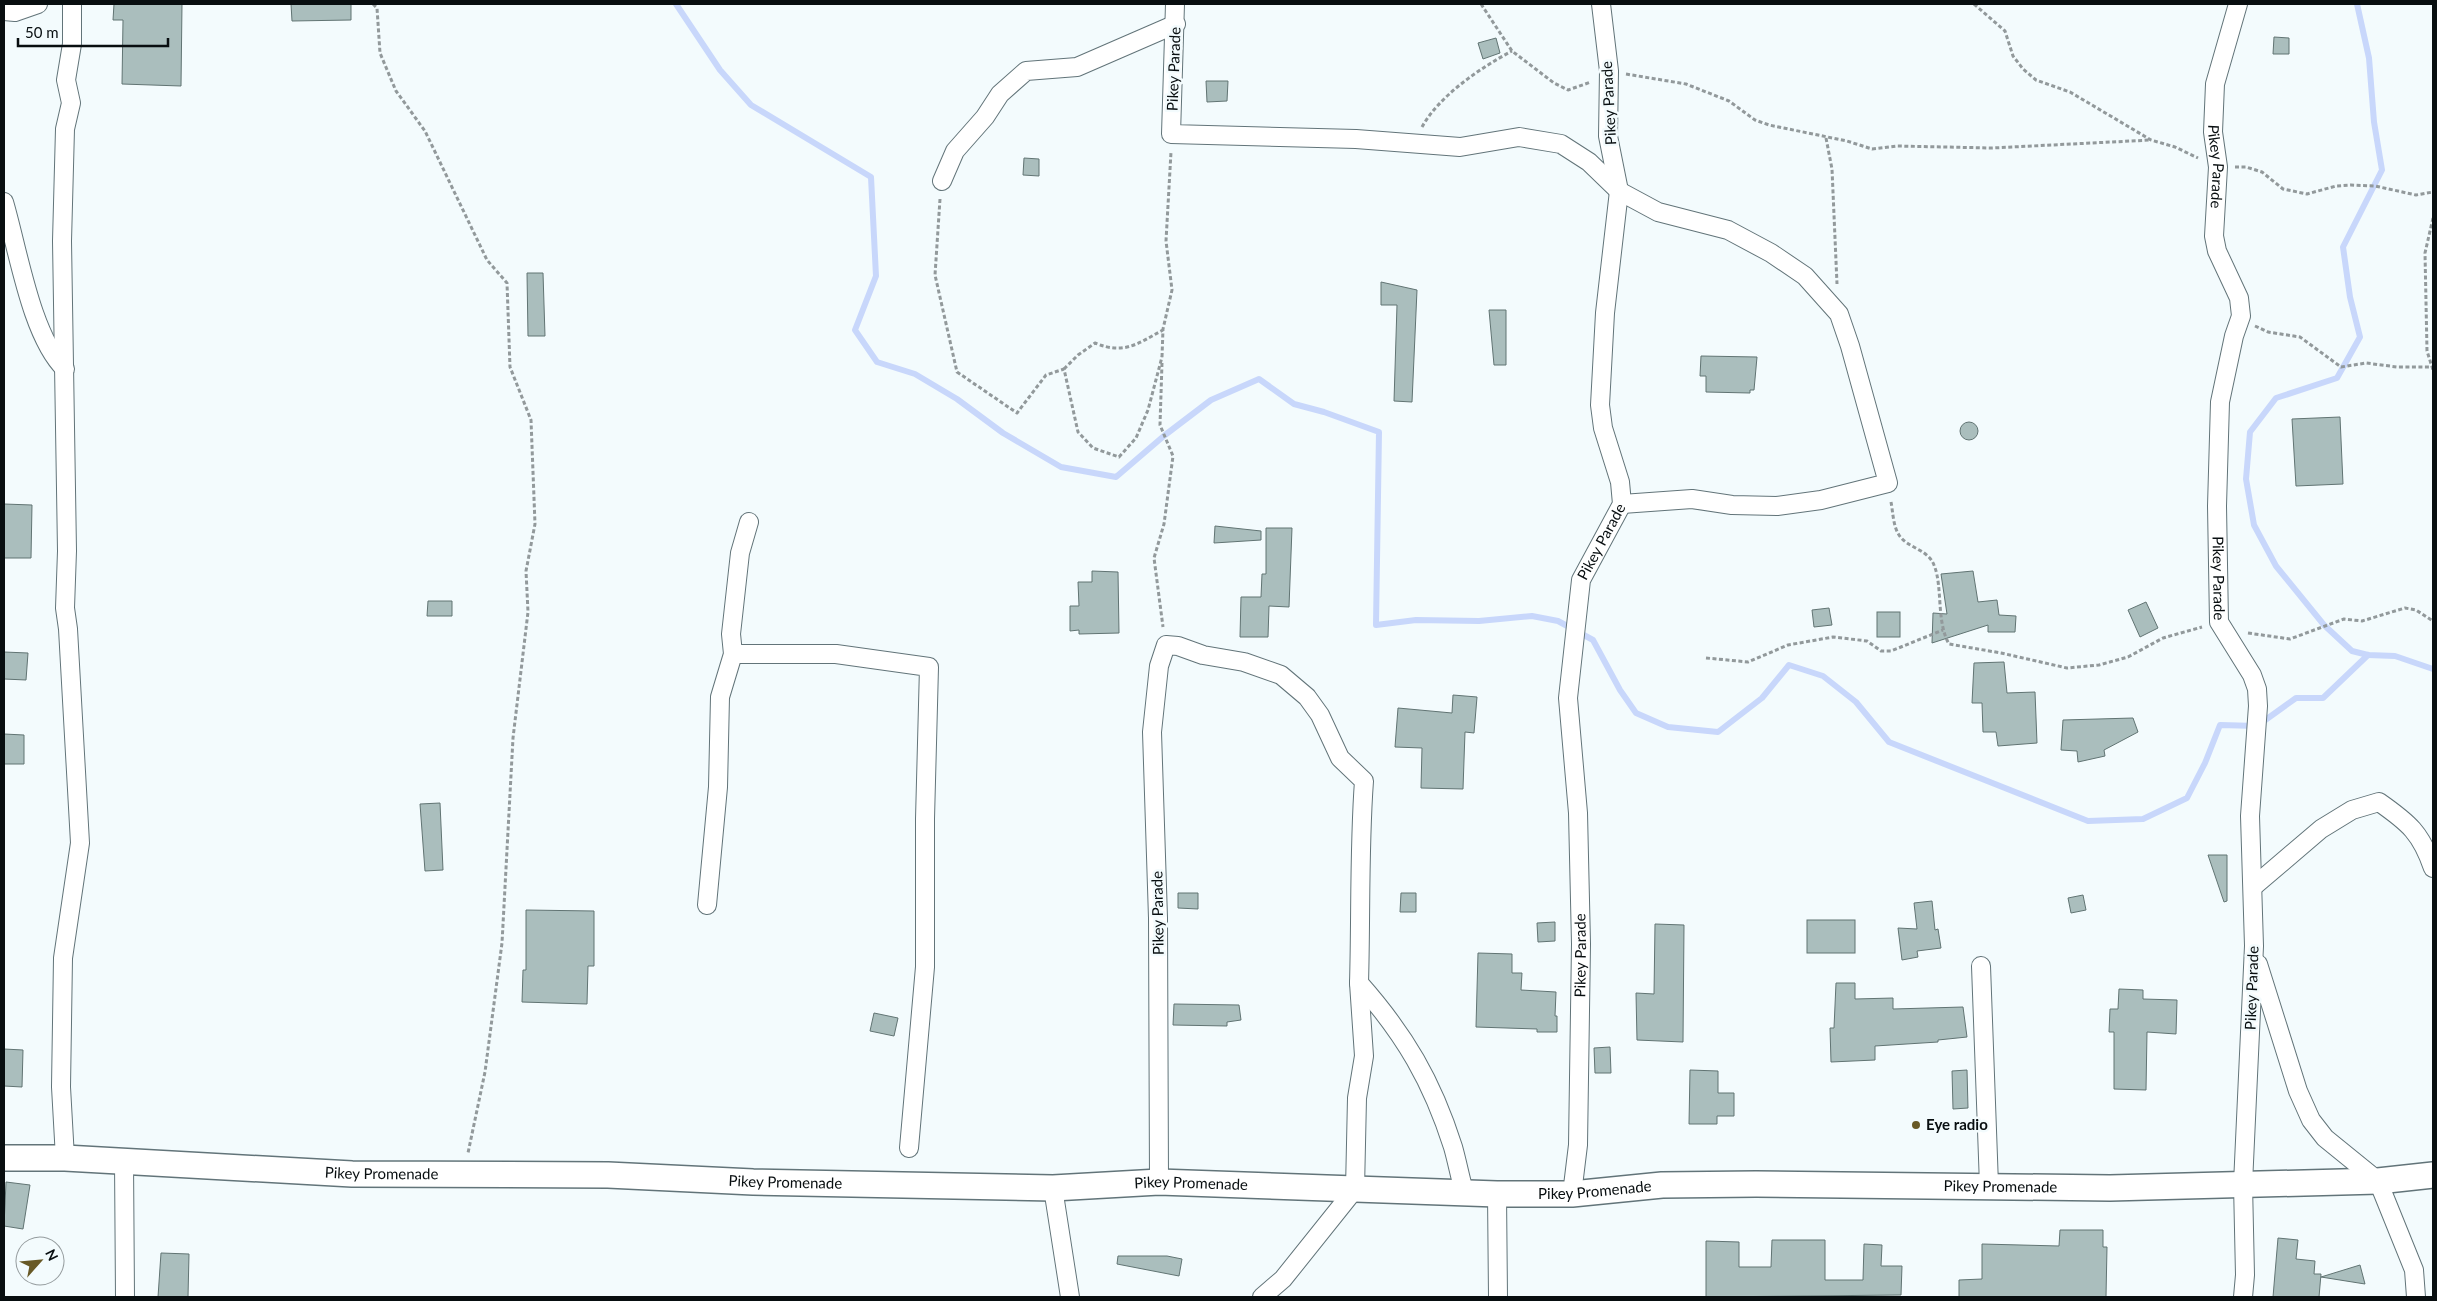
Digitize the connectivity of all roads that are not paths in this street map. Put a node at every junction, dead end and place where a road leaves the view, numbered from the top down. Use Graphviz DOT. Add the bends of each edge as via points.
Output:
graph roads {
  1 [pos="38,4"];
  2 [pos="72,4"];
  3 [pos="1175,4"];
  4 [pos="1601,4"];
  5 [pos="2238,4"];
  6 [pos="4,11"];
  7 [pos="1176,24"];
  8 [pos="942,181"];
  9 [pos="1619,192"];
  10 [pos="4,202"];
  11 [pos="65,369"];
  12 [pos="1622,504"];
  13 [pos="748,522"];
  14 [pos="733,654"];
  15 [pos="2433,868"];
  16 [pos="2253,887"];
  17 [pos="707,905"];
  18 [pos="2254,946"];
  19 [pos="1981,966"];
  20 [pos="1360,983"];
  21 [pos="909,1148"];
  22 [pos="4,1158"];
  23 [pos="65,1158"];
  24 [pos="124,1161"];
  25 [pos="2433,1175"];
  26 [pos="2378,1181"];
  27 [pos="1159,1182"];
  28 [pos="2243,1184"];
  29 [pos="1989,1185"];
  30 [pos="1053,1188"];
  31 [pos="1355,1189"];
  32 [pos="1464,1192"];
  33 [pos="1497,1194"];
  34 [pos="1572,1194"];
  35 [pos="125,1297"];
  36 [pos="1070,1297"];
  37 [pos="1262,1297"];
  38 [pos="1498,1297"];
  39 [pos="2244,1297"];
  40 [pos="2416,1297"];
  1 -- 6 [label="street" via="15,12"];
  2 -- 11 [label="street" via="72,44 66,80 72,103 65,129 62,241"];
  3 -- 7 [label="street, Pikey Parade"];
  4 -- 9 [label="street, Pikey Parade" via="1609,71 1608,136"];
  5 -- 16 [label="street, Pikey Parade" via="2215,84 2213,132 2218,167 2214,236 2217,251 2239,298 2241,316 2220,402 2217,506 2220,622 2252,674 2257,689 2250,816"];
  7 -- 8 [label="street" via="1077,67 1026,71 1000,94 955,151"];
  7 -- 9 [label="street, Pikey Parade" via="1171,134 1414,142 1460,147 1519,137 1561,144 1589,162"];
  9 -- 12 [label="street, Pikey Parade" via="1605,304 1600,405 1603,428 1620,482"];
  9 -- 12 [label="street" via="1658,212 1728,230 1805,276 1838,314 1888,483 1821,500 1777,506 1732,505 1692,499"];
  10 -- 11 [label="street" via="30,300 47,345"];
  11 -- 23 [label="street" via="65,608 80,843 63,958 61,1087"];
  12 -- 34 [label="street, Pikey Parade" via="1581,580 1568,698 1579,832 1581,944 1578,1145"];
  13 -- 14 [label="street" via="740,553 731,634"];
  14 -- 17 [label="street" via="720,697 718,787"];
  14 -- 21 [label="street" via="836,654 929,667 924,967"];
  15 -- 16 [label="street" via="2425,844 2404,819 2378,802 2352,810 2321,829"];
  16 -- 18 [label="street, Pikey Parade"];
  18 -- 26 [label="street" via="2262,981 2298,1091 2311,1120 2325,1138"];
  18 -- 28 [label="street, Pikey Parade"];
  19 -- 29 [label="street"];
  20 -- 27 [label="street, Pikey Parade" via="1364,781 1340,758 1307,697 1281,675 1244,662 1166,646 1160,666 1152,732 1158,918"];
  20 -- 31 [label="street" via="1364,1056 1357,1098"];
  20 -- 32 [label="street" via="1401,1034 1420,1067 1439,1109"];
  22 -- 23 [label="street, Pikey Promenade"];
  23 -- 24 [label="street, Pikey Promenade"];
  24 -- 30 [label="street, Pikey Promenade" via="352,1174 608,1175 753,1182"];
  24 -- 35 [label="street"];
  25 -- 26 [label="street, Pikey Promenade"];
  26 -- 28 [label="street, Pikey Promenade"];
  26 -- 40 [label="street" via="2414,1270"];
  27 -- 30 [label="street, Pikey Promenade"];
  27 -- 31 [label="street, Pikey Promenade"];
  28 -- 29 [label="street, Pikey Promenade" via="2110,1188"];
  28 -- 39 [label="street, Pikey Parade"];
  29 -- 34 [label="street, Pikey Promenade" via="1662,1185"];
  30 -- 36 [label="street"];
  31 -- 32 [label="street, Pikey Promenade"];
  31 -- 37 [label="street" via="1283,1279"];
  32 -- 33 [label="street, Pikey Promenade"];
  33 -- 34 [label="street, Pikey Promenade"];
  33 -- 38 [label="street"];
}
